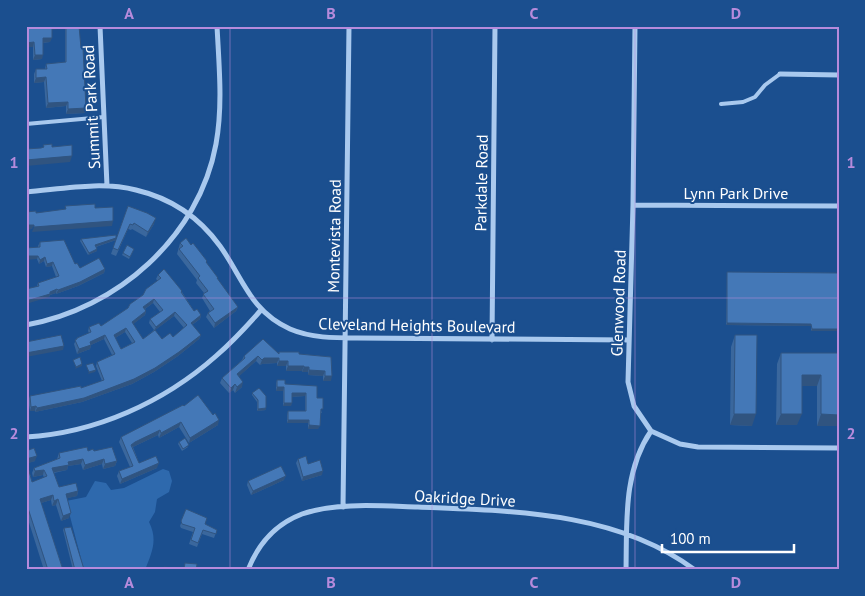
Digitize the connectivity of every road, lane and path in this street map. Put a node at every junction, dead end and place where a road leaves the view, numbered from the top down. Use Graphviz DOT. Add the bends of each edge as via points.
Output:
graph roads {
  1 [pos="100,26"];
  2 [pos="217,26"];
  3 [pos="349,26"];
  4 [pos="496,26"];
  5 [pos="635,26"];
  6 [pos="780,74"];
  7 [pos="839,75"];
  8 [pos="721,104"];
  9 [pos="104,117"];
  10 [pos="26,124"];
  11 [pos="107,186"];
  12 [pos="26,192"];
  13 [pos="633,205"];
  14 [pos="839,206"];
  15 [pos="189,214"];
  16 [pos="261,310"];
  17 [pos="26,326"];
  18 [pos="345,338"];
  19 [pos="492,340"];
  20 [pos="629,340"];
  21 [pos="651,431"];
  22 [pos="26,437"];
  23 [pos="839,448"];
  24 [pos="343,507"];
  25 [pos="627,534"];
  26 [pos="248,570"];
  27 [pos="626,570"];
  28 [pos="695,570"];
  1 -- 9 [label="street, Summit Park Road"];
  2 -- 15 [label="street" via="218,128 212,164"];
  3 -- 18 [label="street, Montevista Road"];
  4 -- 19 [label="street, Parkdale Road"];
  5 -- 13 [label="street, Glenwood Road"];
  6 -- 7 [label="street"];
  6 -- 8 [label="lane" via="755,97"];
  9 -- 10 [label="lane"];
  9 -- 11 [label="street, Summit Park Road"];
  11 -- 12 [label="street, Cleveland Heights Boulevard"];
  11 -- 15 [label="street, Cleveland Heights Boulevard" via="157,196"];
  13 -- 14 [label="street, Lynn Park Drive"];
  13 -- 20 [label="street, Glenwood Road"];
  15 -- 16 [label="street, Cleveland Heights Boulevard" via="217,242"];
  15 -- 17 [label="street" via="165,248 125,284 83,308"];
  16 -- 18 [label="street, Cleveland Heights Boulevard" via="300,333"];
  16 -- 22 [label="street" via="217,356 161,395 121,415 88,426"];
  18 -- 19 [label="street, Cleveland Heights Boulevard"];
  18 -- 24 [label="street, Montevista Road"];
  19 -- 20 [label="street, Cleveland Heights Boulevard"];
  20 -- 21 [label="street, Glenwood Road" via="630,395"];
  21 -- 23 [label="street" via="674,442 698,447"];
  21 -- 25 [label="street" via="642,444 632,474"];
  24 -- 25 [label="street, Oakridge Drive" via="503,511 580,521"];
  24 -- 26 [label="street, Oakridge Drive" via="311,511 285,522 263,542"];
  25 -- 27 [label="street"];
  25 -- 28 [label="street, Oakridge Drive" via="669,552"];
}
